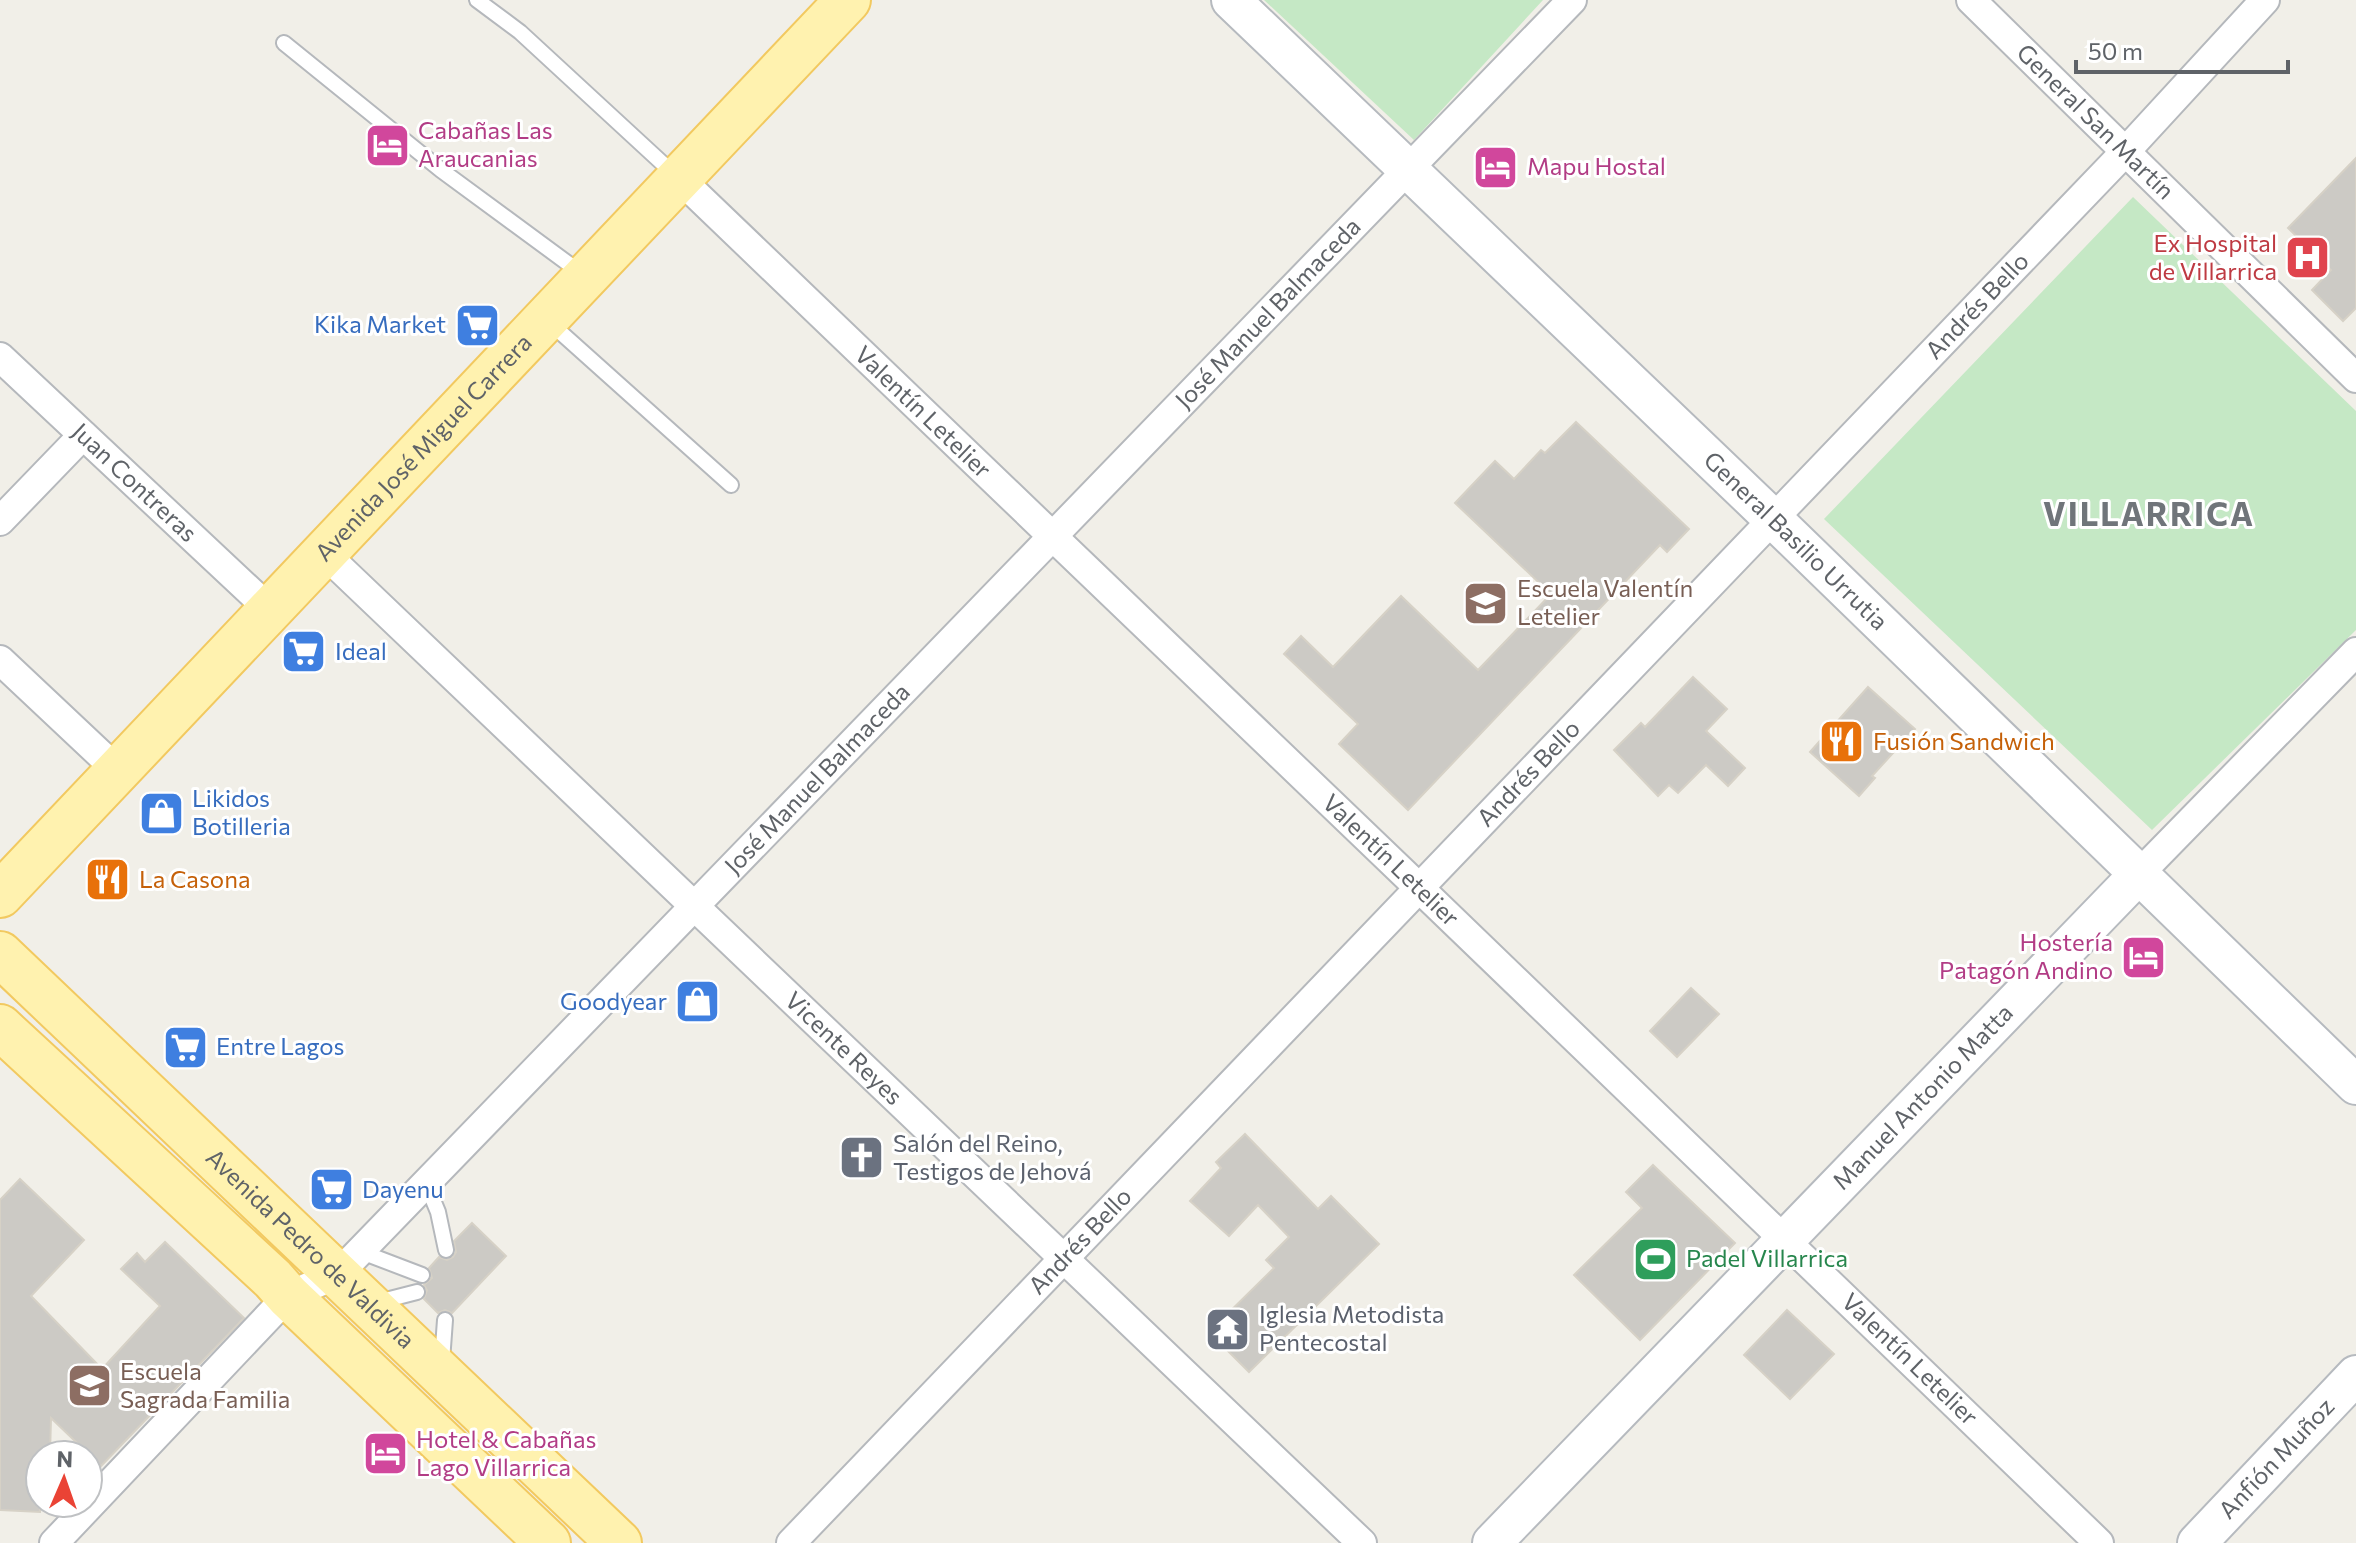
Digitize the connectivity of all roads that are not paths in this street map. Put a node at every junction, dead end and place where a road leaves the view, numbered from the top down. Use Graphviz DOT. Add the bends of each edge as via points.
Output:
graph roads {
  1 [pos="477,0"];
  2 [pos="1231,0"];
  3 [pos="1572,0"];
  4 [pos="1971,0"];
  5 [pos="2265,0"];
  6 [pos="834,8"];
  7 [pos="284,43"];
  8 [pos="2125,152"];
  9 [pos="1407,171"];
  10 [pos="679,178"];
  11 [pos="585,277"];
  12 [pos="545,319"];
  13 [pos="0,357"];
  14 [pos="2356,378"];
  15 [pos="83,435"];
  16 [pos="731,485"];
  17 [pos="1772,518"];
  18 [pos="0,521"];
  19 [pos="1052,538"];
  20 [pos="324,553"];
  21 [pos="270,610"];
  22 [pos="2356,652"];
  23 [pos="0,660"];
  24 [pos="118,771"];
  25 [pos="2138,875"];
  26 [pos="1420,886"];
  27 [pos="0,895"];
  28 [pos="694,906"];
  29 [pos="0,954"];
  30 [pos="0,1027"];
  31 [pos="2356,1085"];
  32 [pos="426,1183"];
  33 [pos="1785,1238"];
  34 [pos="446,1250"];
  35 [pos="1063,1258"];
  36 [pos="349,1262"];
  37 [pos="422,1275"];
  38 [pos="417,1292"];
  39 [pos="288,1296"];
  40 [pos="371,1304"];
  41 [pos="445,1320"];
  42 [pos="442,1373"];
  43 [pos="2356,1375"];
  44 [pos="54,1543"];
  45 [pos="548,1543"];
  46 [pos="619,1543"];
  47 [pos="791,1543"];
  48 [pos="1362,1543"];
  49 [pos="1492,1543"];
  50 [pos="2099,1543"];
  51 [pos="2197,1543"];
  1 -- 10 [label="lane" via="520,32"];
  2 -- 9 [label="main road, General Basilio Urrutia"];
  3 -- 9 [label="street, José Manuel Balmaceda"];
  4 -- 8 [label="street, General San Martín"];
  5 -- 8 [label="street, Andrés Bello"];
  6 -- 10 [label="main road, Avenida José Miguel Carrera"];
  7 -- 11 [label="lane"];
  8 -- 14 [label="street, General San Martín"];
  8 -- 17 [label="street, Andrés Bello"];
  9 -- 17 [label="main road, General Basilio Urrutia"];
  9 -- 19 [label="street, José Manuel Balmaceda"];
  10 -- 11 [label="main road, Avenida José Miguel Carrera"];
  10 -- 19 [label="street, Valentín Letelier"];
  11 -- 12 [label="main road, Avenida José Miguel Carrera"];
  12 -- 16 [label="lane"];
  12 -- 20 [label="main road, Avenida José Miguel Carrera"];
  13 -- 15 [label="street, Juan Contreras"];
  15 -- 18 [label="street"];
  15 -- 21 [label="street, Juan Contreras"];
  17 -- 25 [label="main road, General Basilio Urrutia"];
  17 -- 26 [label="street, Andrés Bello"];
  19 -- 26 [label="street, Valentín Letelier"];
  19 -- 28 [label="street, José Manuel Balmaceda"];
  20 -- 21 [label="main road, Avenida José Miguel Carrera"];
  20 -- 28 [label="street, Vicente Reyes"];
  21 -- 24 [label="main road, Avenida José Miguel Carrera"];
  22 -- 25 [label="street, Manuel Antonio Matta"];
  23 -- 24 [label="street"];
  24 -- 27 [label="main road, Avenida José Miguel Carrera"];
  25 -- 31 [label="main road, General Basilio Urrutia"];
  25 -- 33 [label="main road, Manuel Antonio Matta"];
  26 -- 33 [label="street, Valentín Letelier"];
  26 -- 35 [label="street, Andrés Bello"];
  28 -- 32 [label="street, José Manuel Balmaceda"];
  28 -- 35 [label="street, Vicente Reyes"];
  29 -- 36 [label="main road, Avenida Pedro de Valdivia"];
  30 -- 39 [label="main road, Avenida Pedro de Valdivia"];
  32 -- 34 [label="lane"];
  32 -- 36 [label="street, José Manuel Balmaceda"];
  33 -- 49 [label="main road, Manuel Antonio Matta"];
  33 -- 50 [label="street, Valentín Letelier"];
  35 -- 47 [label="street, Andrés Bello"];
  35 -- 48 [label="street, Vicente Reyes"];
  36 -- 37 [label="lane"];
  36 -- 39 [label="street, José Manuel Balmaceda"];
  36 -- 40 [label="main road, Avenida Pedro de Valdivia"];
  38 -- 40 [label="lane"];
  39 -- 44 [label="street, José Manuel Balmaceda"];
  39 -- 45 [label="main road, Avenida Pedro de Valdivia"];
  40 -- 42 [label="main road, Avenida Pedro de Valdivia"];
  41 -- 42 [label="lane"];
  42 -- 46 [label="main road, Avenida Pedro de Valdivia"];
  43 -- 51 [label="main road, Anfión Muñoz"];
}
